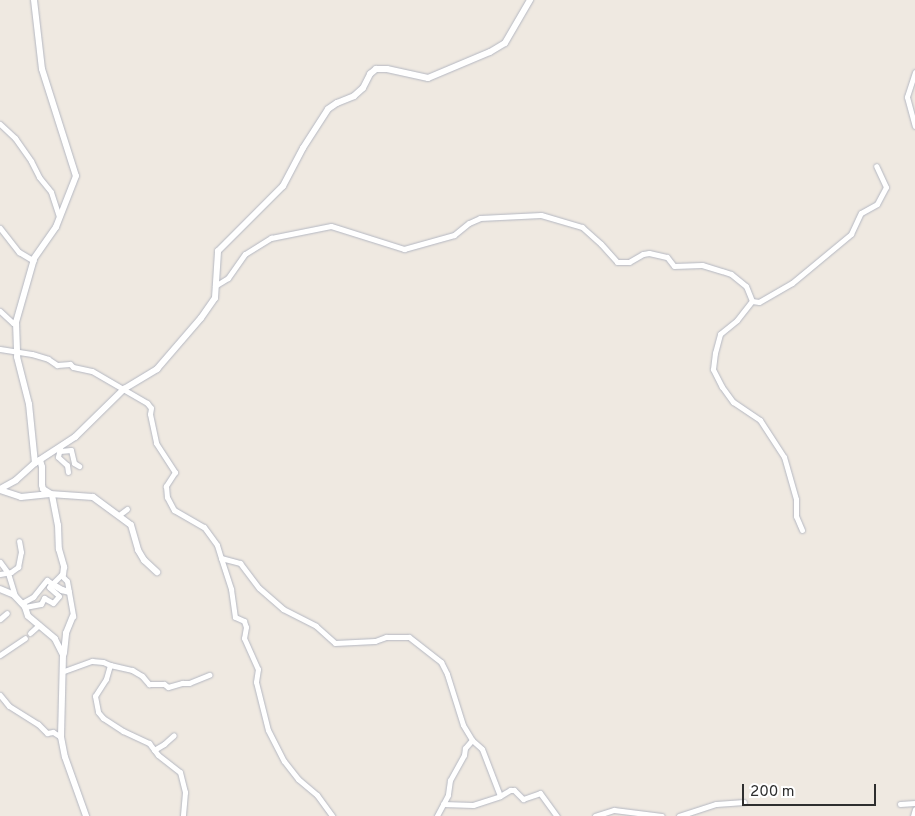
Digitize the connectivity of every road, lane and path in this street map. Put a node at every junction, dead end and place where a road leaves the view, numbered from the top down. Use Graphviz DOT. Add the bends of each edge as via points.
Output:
graph roads {
  1 [pos="34,0"];
  2 [pos="530,0"];
  3 [pos="915,72"];
  4 [pos="0,124"];
  5 [pos="915,126"];
  6 [pos="876,166"];
  7 [pos="59,217"];
  8 [pos="0,228"];
  9 [pos="34,261"];
  10 [pos="214,286"];
  11 [pos="752,301"];
  12 [pos="0,311"];
  13 [pos="16,322"];
  14 [pos="0,349"];
  15 [pos="17,353"];
  16 [pos="124,389"];
  17 [pos="60,449"];
  18 [pos="38,462"];
  19 [pos="79,466"];
  20 [pos="68,472"];
  21 [pos="0,489"];
  22 [pos="52,495"];
  23 [pos="127,509"];
  24 [pos="119,515"];
  25 [pos="802,530"];
  26 [pos="19,541"];
  27 [pos="222,558"];
  28 [pos="0,562"];
  29 [pos="157,572"];
  30 [pos="8,573"];
  31 [pos="0,574"];
  32 [pos="63,575"];
  33 [pos="52,584"];
  34 [pos="0,589"];
  35 [pos="70,592"];
  36 [pos="15,596"];
  37 [pos="23,605"];
  38 [pos="6,613"];
  39 [pos="72,616"];
  40 [pos="0,619"];
  41 [pos="39,625"];
  42 [pos="30,633"];
  43 [pos="24,638"];
  44 [pos="0,654"];
  45 [pos="63,656"];
  46 [pos="110,666"];
  47 [pos="64,672"];
  48 [pos="210,675"];
  49 [pos="0,695"];
  50 [pos="174,734"];
  51 [pos="61,737"];
  52 [pos="472,740"];
  53 [pos="154,750"];
  54 [pos="500,796"];
  55 [pos="744,802"];
  56 [pos="915,803"];
  57 [pos="443,804"];
  58 [pos="900,804"];
  59 [pos="915,809"];
  60 [pos="86,816"];
  61 [pos="184,816"];
  62 [pos="332,816"];
  63 [pos="438,816"];
  64 [pos="557,816"];
  65 [pos="595,816"];
  66 [pos="662,816"];
  67 [pos="679,816"];
  68 [pos="913,816"];
  1 -- 7 [label="street" via="42,69 76,176"];
  2 -- 10 [label="street" via="510,36 490,52 428,78 376,69 354,96 332,105 303,148 283,186 218,251"];
  3 -- 5 [label="street" via="907,97"];
  4 -- 7 [label="street" via="32,161 51,192"];
  6 -- 11 [label="street" via="886,184 884,192 875,206 861,213 851,234 785,288 759,302"];
  7 -- 9 [label="street"];
  8 -- 9 [label="street" via="19,252"];
  9 -- 13 [label="street"];
  10 -- 11 [label="street" via="228,278 245,254 270,238 331,226 404,249 449,238 480,218 541,215 582,227 617,262 629,262 649,253 667,257 674,266 702,264 731,274 746,286"];
  10 -- 16 [label="street" via="214,298 201,318 157,369"];
  11 -- 25 [label="street" via="738,320 720,334 714,373 733,402 760,420 784,457"];
  12 -- 13 [label="street" via="13,323"];
  13 -- 15 [label="street"];
  14 -- 15 [label="street"];
  15 -- 16 [label="street" via="32,354 57,365 70,364 92,371"];
  15 -- 18 [label="street"];
  16 -- 17 [label="street"];
  16 -- 27 [label="street" via="151,408 156,444 175,472 166,486 174,510 204,528"];
  17 -- 18 [label="street"];
  17 -- 19 [label="street" via="71,450 74,463"];
  17 -- 20 [label="street" via="58,457 67,465"];
  18 -- 21 [label="street"];
  18 -- 22 [label="street" via="42,467 43,489"];
  21 -- 22 [label="street" via="21,498"];
  22 -- 24 [label="street" via="93,497"];
  22 -- 32 [label="street"];
  23 -- 24 [label="street"];
  24 -- 29 [label="street" via="131,525 138,550"];
  26 -- 30 [label="street" via="18,567"];
  27 -- 52 [label="street" via="240,563 259,588 284,609 316,626 335,643 409,637 422,646 441,662 463,725"];
  27 -- 62 [label="street" via="232,589 235,617 244,621 244,638 258,669 256,682 268,730 284,761 317,795"];
  28 -- 30 [label="street"];
  30 -- 31 [label="street"];
  30 -- 36 [label="street"];
  32 -- 33 [label="street"];
  32 -- 35 [label="street"];
  33 -- 35 [label="street"];
  33 -- 37 [label="street" via="47,580"];
  33 -- 37 [label="street" via="49,587 59,596 53,603 44,598 41,604"];
  34 -- 36 [label="street"];
  35 -- 39 [label="street"];
  36 -- 37 [label="street"];
  37 -- 41 [label="street" via="28,616"];
  38 -- 40 [label="street"];
  39 -- 45 [label="street"];
  41 -- 42 [label="street"];
  41 -- 45 [label="street" via="55,639"];
  43 -- 44 [label="street"];
  45 -- 47 [label="street"];
  46 -- 47 [label="street" via="92,661"];
  46 -- 48 [label="street" via="132,670 149,684 168,687"];
  46 -- 53 [label="street" via="95,696 98,712 109,722 149,743"];
  47 -- 51 [label="street" via="60,704"];
  49 -- 51 [label="street" via="9,706 47,733 53,732"];
  50 -- 53 [label="street"];
  51 -- 60 [label="street"];
  52 -- 54 [label="street" via="482,749"];
  52 -- 57 [label="street" via="450,780"];
  53 -- 61 [label="street" via="182,776"];
  54 -- 57 [label="street" via="473,805"];
  54 -- 64 [label="street" via="510,790 523,799 540,793"];
  55 -- 67 [label="street" via="716,804"];
  56 -- 58 [label="street"];
  57 -- 63 [label="street"];
  59 -- 68 [label="street"];
  65 -- 66 [label="street" via="614,810"];
}
